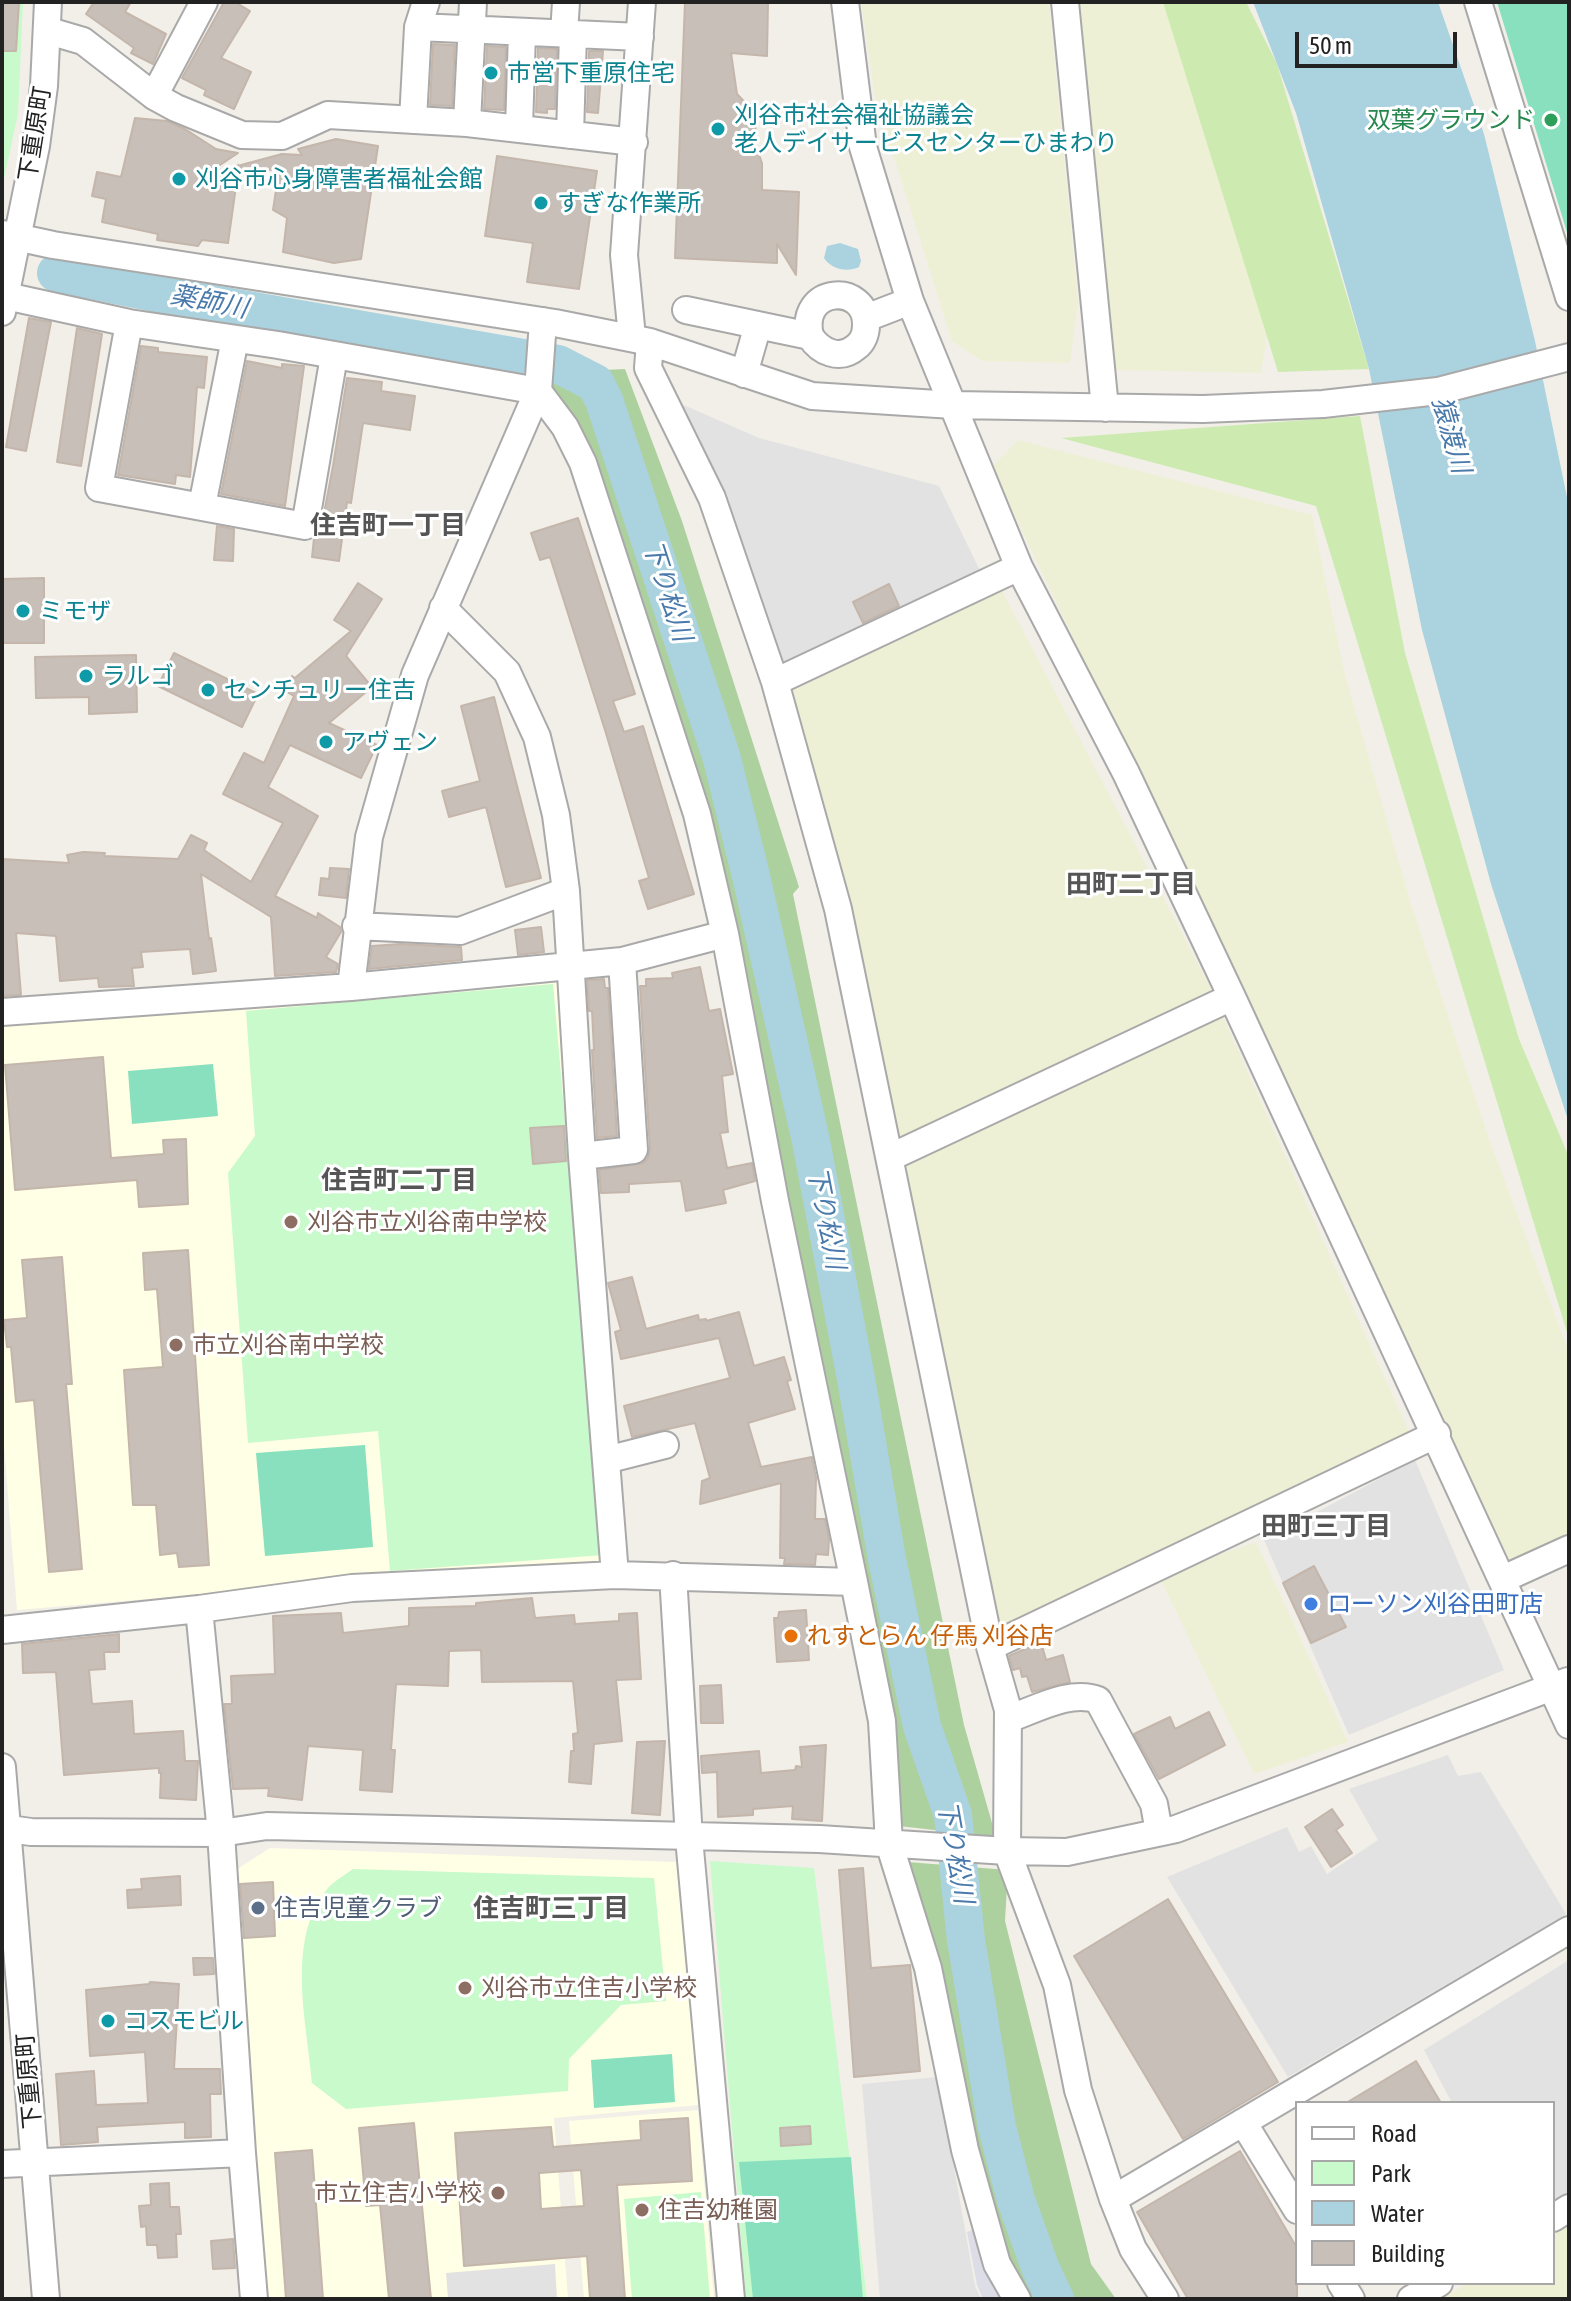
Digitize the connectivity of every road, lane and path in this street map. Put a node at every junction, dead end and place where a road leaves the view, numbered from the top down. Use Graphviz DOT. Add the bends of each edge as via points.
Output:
graph roads {
  1 [pos="48,2"];
  2 [pos="204,2"];
  3 [pos="473,2"];
  4 [pos="566,2"];
  5 [pos="642,2"];
  6 [pos="845,2"];
  7 [pos="1065,2"];
  8 [pos="1478,2"];
  9 [pos="422,14"];
  10 [pos="472,29"];
  11 [pos="49,31"];
  12 [pos="522,32"];
  13 [pos="569,34"];
  14 [pos="640,37"];
  15 [pos="154,96"];
  16 [pos="413,120"];
  17 [pos="467,123"];
  18 [pos="519,129"];
  19 [pos="570,135"];
  20 [pos="634,142"];
  21 [pos="10,236"];
  22 [pos="1569,297"];
  23 [pos="910,301"];
  24 [pos="4,304"];
  25 [pos="686,310"];
  26 [pos="866,318"];
  27 [pos="543,321"];
  28 [pos="129,323"];
  29 [pos="758,325"];
  30 [pos="810,336"];
  31 [pos="235,339"];
  32 [pos="641,340"];
  33 [pos="334,356"];
  34 [pos="1569,357"];
  35 [pos="744,374"];
  36 [pos="538,391"];
  37 [pos="953,405"];
  38 [pos="1105,408"];
  39 [pos="202,506"];
  40 [pos="1019,567"];
  41 [pos="443,608"];
  42 [pos="775,682"];
  43 [pos="566,891"];
  44 [pos="356,926"];
  45 [pos="725,934"];
  46 [pos="622,961"];
  47 [pos="569,968"];
  48 [pos="351,987"];
  49 [pos="1232,997"];
  50 [pos="2,1012"];
  51 [pos="582,1156"];
  52 [pos="891,1157"];
  53 [pos="1437,1434"];
  54 [pos="665,1445"];
  55 [pos="606,1460"];
  56 [pos="1569,1549"];
  57 [pos="615,1575"];
  58 [pos="673,1575"];
  59 [pos="1503,1579"];
  60 [pos="854,1582"];
  61 [pos="199,1609"];
  62 [pos="2,1630"];
  63 [pos="990,1647"];
  64 [pos="1561,1683"];
  65 [pos="1008,1719"];
  66 [pos="1569,1725"];
  67 [pos="2,1767"];
  68 [pos="4,1828"];
  69 [pos="1159,1832"];
  70 [pos="221,1833"];
  71 [pos="689,1838"];
  72 [pos="889,1843"];
  73 [pos="1003,1850"];
  74 [pos="1569,1930"];
  75 [pos="1243,2122"];
  76 [pos="242,2153"];
  77 [pos="36,2162"];
  78 [pos="2,2164"];
  79 [pos="1113,2199"];
  80 [pos="1295,2207"];
  81 [pos="1436,2285"];
  82 [pos="46,2299"];
  83 [pos="254,2299"];
  84 [pos="731,2299"];
  85 [pos="1017,2299"];
  86 [pos="1165,2299"];
  87 [pos="1411,2299"];
  1 -- 11 [label="street, 下重原町"];
  2 -- 15 [label="street"];
  3 -- 10 [label="street"];
  4 -- 13 [label="street"];
  5 -- 14 [label="street"];
  6 -- 23 [label="street" via="863,147"];
  7 -- 38 [label="street"];
  8 -- 22 [label="street"];
  9 -- 10 [label="street"];
  9 -- 16 [label="street"];
  10 -- 12 [label="street"];
  10 -- 17 [label="street"];
  11 -- 15 [label="street" via="83,41"];
  11 -- 21 [label="street, 下重原町" via="36,146"];
  12 -- 13 [label="street"];
  12 -- 18 [label="street"];
  13 -- 14 [label="street"];
  13 -- 19 [label="street"];
  14 -- 20 [label="street"];
  15 -- 16 [label="street" via="242,135 282,136 328,115"];
  16 -- 17 [label="street"];
  17 -- 18 [label="street"];
  18 -- 19 [label="street"];
  19 -- 20 [label="street"];
  20 -- 32 [label="street" via="624,255"];
  21 -- 24 [label="street, 下重原町"];
  21 -- 27 [label="street"];
  23 -- 26 [label="street"];
  23 -- 37 [label="street"];
  24 -- 28 [label="street"];
  25 -- 29 [label="street"];
  26 -- 30 [label="street" via="863,339 846,353 825,352"];
  26 -- 30 [label="street" via="844,295 823,298 809,315"];
  27 -- 32 [label="street"];
  27 -- 36 [label="street"];
  28 -- 31 [label="street"];
  28 -- 39 [label="street" via="99,488"];
  29 -- 30 [label="street"];
  29 -- 35 [label="street"];
  31 -- 33 [label="street"];
  31 -- 39 [label="street"];
  32 -- 35 [label="street"];
  32 -- 42 [label="street" via="648,368 712,498"];
  33 -- 36 [label="street"];
  33 -- 39 [label="street" via="305,526"];
  34 -- 38 [label="street" via="1438,391 1323,404"];
  35 -- 37 [label="street" via="812,396"];
  36 -- 41 [label="street"];
  36 -- 45 [label="street" via="583,463 697,814"];
  37 -- 38 [label="street"];
  37 -- 40 [label="street"];
  40 -- 42 [label="street"];
  40 -- 49 [label="street" via="1126,773"];
  41 -- 43 [label="street" via="507,672 537,737 556,815"];
  41 -- 44 [label="street" via="389,760 369,837"];
  42 -- 52 [label="street" via="838,909"];
  43 -- 44 [label="street" via="460,931"];
  43 -- 47 [label="street"];
  44 -- 48 [label="street"];
  45 -- 46 [label="street"];
  45 -- 60 [label="street"];
  46 -- 47 [label="street"];
  46 -- 51 [label="street" via="634,1150"];
  47 -- 48 [label="street"];
  47 -- 51 [label="street"];
  48 -- 50 [label="street"];
  49 -- 52 [label="street"];
  49 -- 53 [label="street"];
  51 -- 55 [label="street"];
  52 -- 63 [label="street"];
  53 -- 59 [label="street"];
  53 -- 63 [label="street"];
  54 -- 55 [label="street"];
  55 -- 57 [label="street"];
  56 -- 59 [label="street"];
  57 -- 58 [label="street"];
  57 -- 61 [label="street" via="352,1588"];
  58 -- 60 [label="street"];
  58 -- 71 [label="street"];
  59 -- 64 [label="street"];
  60 -- 72 [label="street" via="882,1721"];
  61 -- 62 [label="street"];
  61 -- 70 [label="street"];
  63 -- 65 [label="street"];
  64 -- 66 [label="street"];
  64 -- 69 [label="street"];
  65 -- 69 [label="street" via="1087,1695 1098,1700 1154,1804"];
  65 -- 73 [label="street"];
  67 -- 68 [label="street, 下重原町"];
  68 -- 70 [label="street"];
  68 -- 77 [label="street, 下重原町"];
  69 -- 73 [label="street" via="1067,1852"];
  70 -- 71 [label="street" via="267,1826"];
  70 -- 76 [label="street"];
  71 -- 72 [label="street"];
  71 -- 84 [label="street"];
  72 -- 73 [label="street"];
  72 -- 85 [label="street" via="928,1968 997,2264"];
  73 -- 79 [label="street" via="1057,1985 1078,2090"];
  74 -- 75 [label="street"];
  75 -- 79 [label="street"];
  75 -- 80 [label="street"];
  76 -- 77 [label="street"];
  76 -- 83 [label="street"];
  77 -- 78 [label="street"];
  77 -- 82 [label="street, 下重原町"];
  79 -- 86 [label="street" via="1133,2249"];
  81 -- 87 [label="street"];
}
